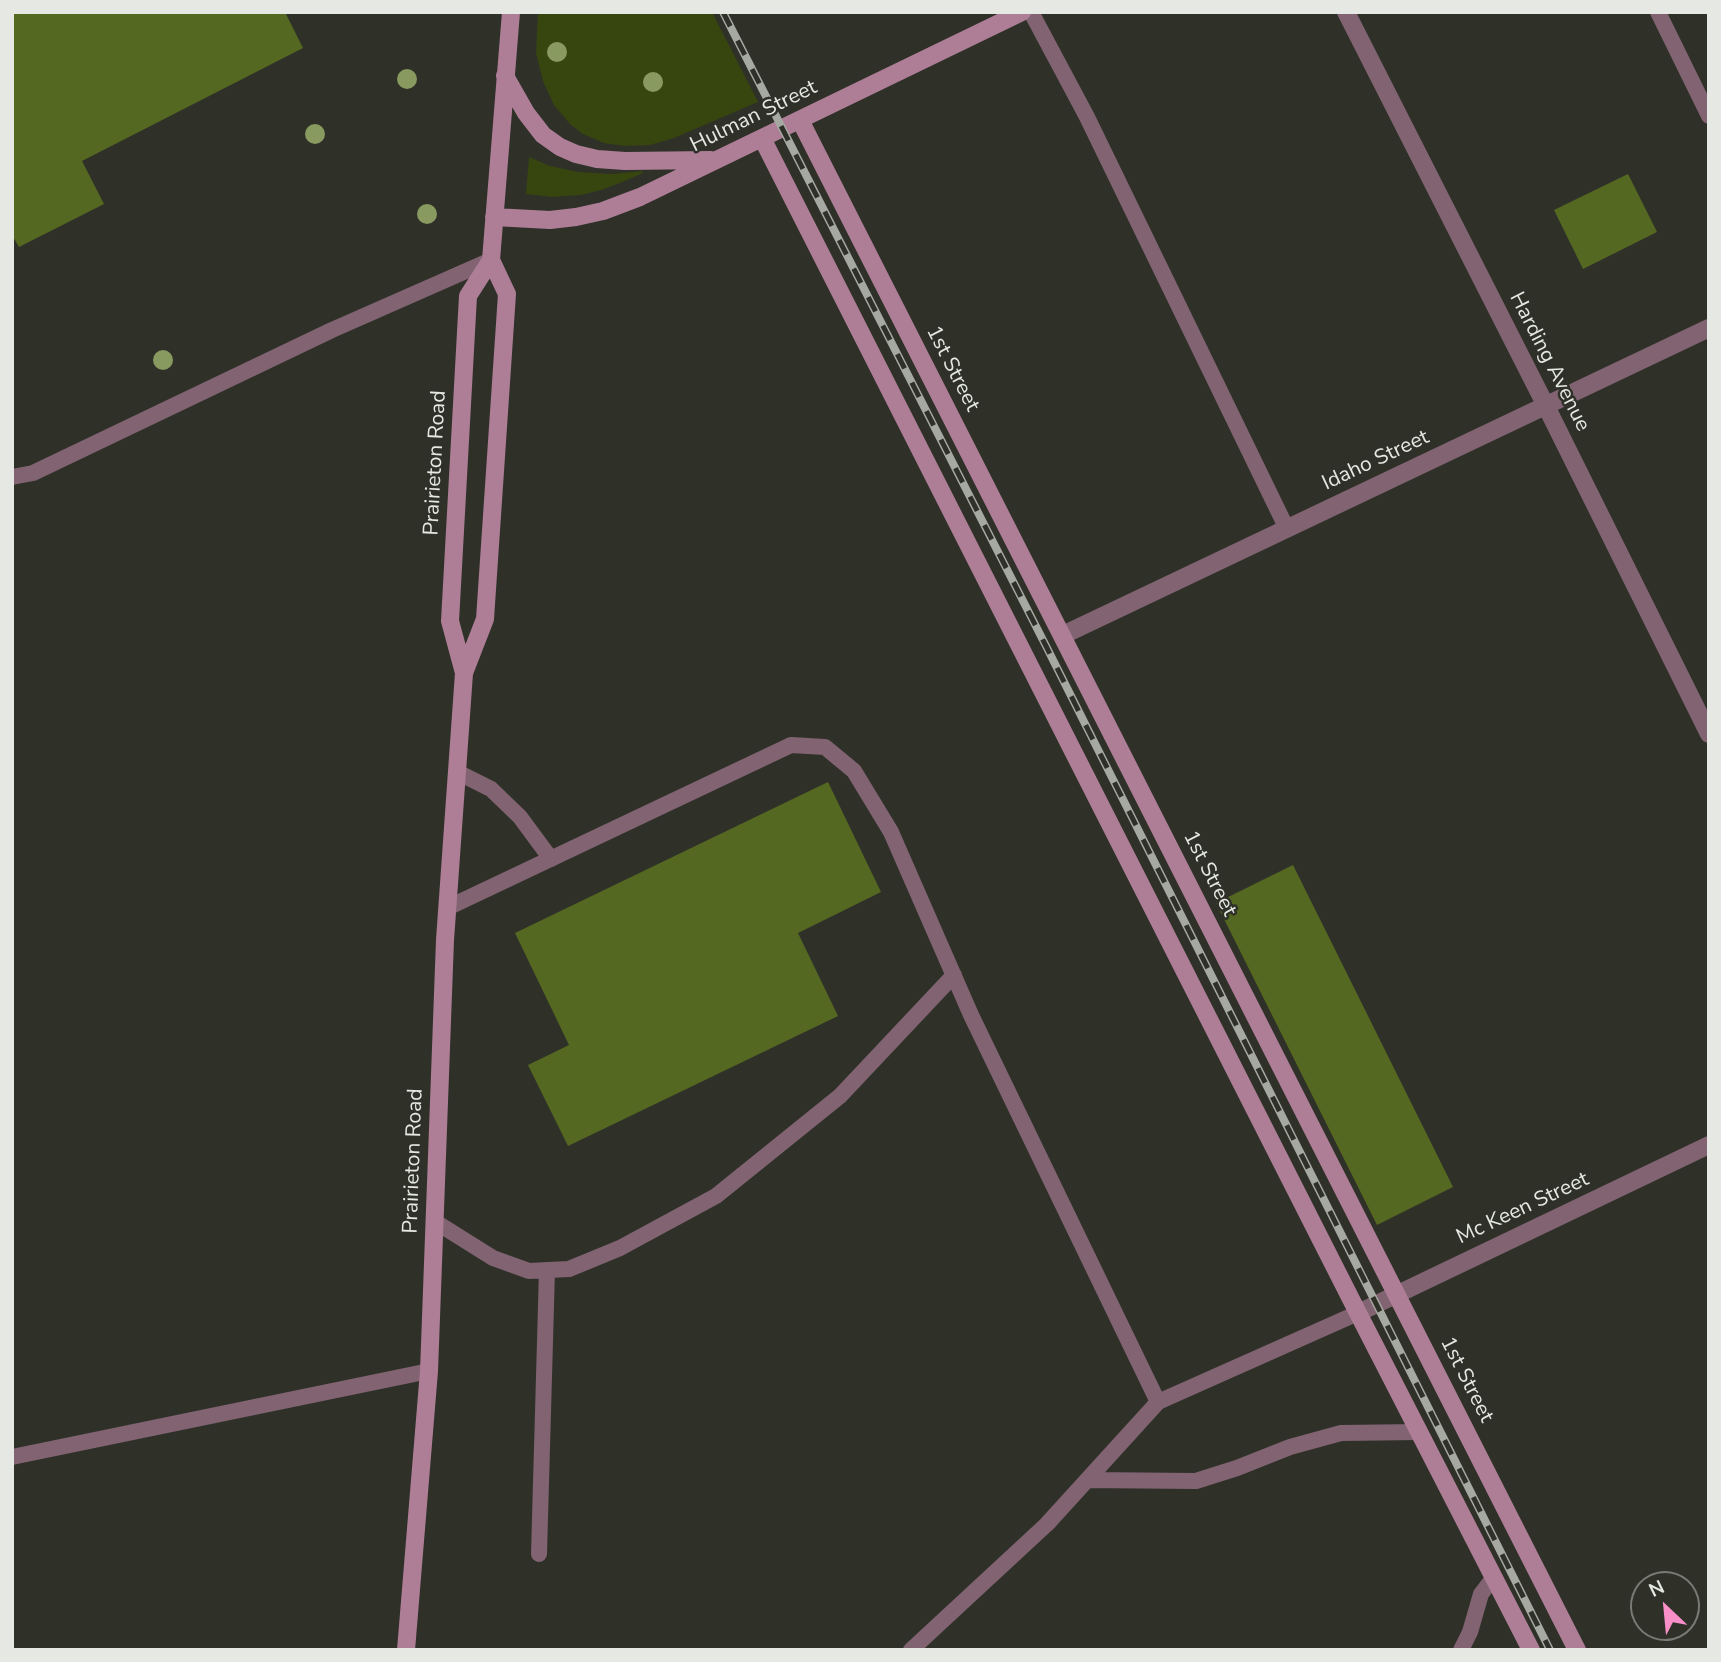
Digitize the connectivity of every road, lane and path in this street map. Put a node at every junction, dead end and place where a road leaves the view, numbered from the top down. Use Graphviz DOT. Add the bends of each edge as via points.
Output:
graph roads {
  1 [pos="511,12"];
  2 [pos="1022,12"];
  3 [pos="1031,12"];
  4 [pos="1346,12"];
  5 [pos="1658,12"];
  6 [pos="506,76"];
  7 [pos="1709,116"];
  8 [pos="800,120"];
  9 [pos="762,138"];
  10 [pos="718,160"];
  11 [pos="494,217"];
  12 [pos="491,260"];
  13 [pos="1709,328"];
  14 [pos="1546,406"];
  15 [pos="12,477"];
  16 [pos="1287,529"];
  17 [pos="1063,635"];
  18 [pos="464,673"];
  19 [pos="1709,734"];
  20 [pos="457,772"];
  21 [pos="551,859"];
  22 [pos="447,908"];
  23 [pos="954,975"];
  24 [pos="1709,1146"];
  25 [pos="434,1222"];
  26 [pos="547,1270"];
  27 [pos="1396,1294"];
  28 [pos="1358,1313"];
  29 [pos="429,1371"];
  30 [pos="1158,1402"];
  31 [pos="1419,1432"];
  32 [pos="12,1457"];
  33 [pos="1087,1480"];
  34 [pos="539,1554"];
  35 [pos="1494,1577"];
  36 [pos="405,1650"];
  37 [pos="911,1650"];
  38 [pos="1461,1650"];
  39 [pos="1531,1650"];
  40 [pos="1577,1650"];
  1 -- 6 [label="street, Prairieton Road"];
  2 -- 8 [label="street, Hulman Street"];
  3 -- 16 [label="lane" via="1087,117"];
  4 -- 14 [label="street, Harding Avenue"];
  5 -- 7 [label="lane"];
  6 -- 10 [label="street" via="543,135 576,155 625,161"];
  6 -- 11 [label="street, Prairieton Road"];
  8 -- 9 [label="street, Hulman Street"];
  8 -- 17 [label="street, 1st Street"];
  9 -- 10 [label="street, Hulman Street"];
  9 -- 28 [label="street"];
  10 -- 11 [label="street, Hulman Street" via="603,211 550,220"];
  11 -- 12 [label="street, Prairieton Road"];
  12 -- 15 [label="lane" via="332,330 33,473"];
  12 -- 18 [label="street, Prairieton Road" via="507,294 485,619"];
  12 -- 18 [label="street, Prairieton Road" via="468,296 450,621"];
  13 -- 14 [label="street, Idaho Street"];
  14 -- 16 [label="street, Idaho Street"];
  14 -- 19 [label="street, Harding Avenue"];
  16 -- 17 [label="street, Idaho Street"];
  17 -- 27 [label="street, 1st Street"];
  18 -- 20 [label="street, Prairieton Road"];
  20 -- 21 [label="lane" via="491,789 520,817"];
  20 -- 22 [label="street, Prairieton Road"];
  21 -- 22 [label="lane"];
  21 -- 23 [label="lane" via="791,745 825,747 854,771 891,832"];
  22 -- 25 [label="street, Prairieton Road"];
  23 -- 26 [label="lane" via="840,1096 716,1196 620,1248 569,1269"];
  23 -- 30 [label="lane"];
  24 -- 27 [label="street, Mc Keen Street"];
  25 -- 26 [label="lane" via="493,1258 529,1271"];
  25 -- 29 [label="street, Prairieton Road"];
  26 -- 34 [label="lane"];
  27 -- 28 [label="street, Mc Keen Street"];
  27 -- 40 [label="street, 1st Street"];
  28 -- 30 [label="lane"];
  28 -- 31 [label="street"];
  29 -- 32 [label="lane"];
  29 -- 36 [label="street, Prairieton Road"];
  30 -- 33 [label="lane"];
  31 -- 33 [label="lane" via="1341,1433 1196,1481"];
  31 -- 35 [label="street"];
  33 -- 37 [label="lane" via="1047,1524"];
  35 -- 38 [label="lane" via="1481,1594"];
  35 -- 39 [label="street"];
}
